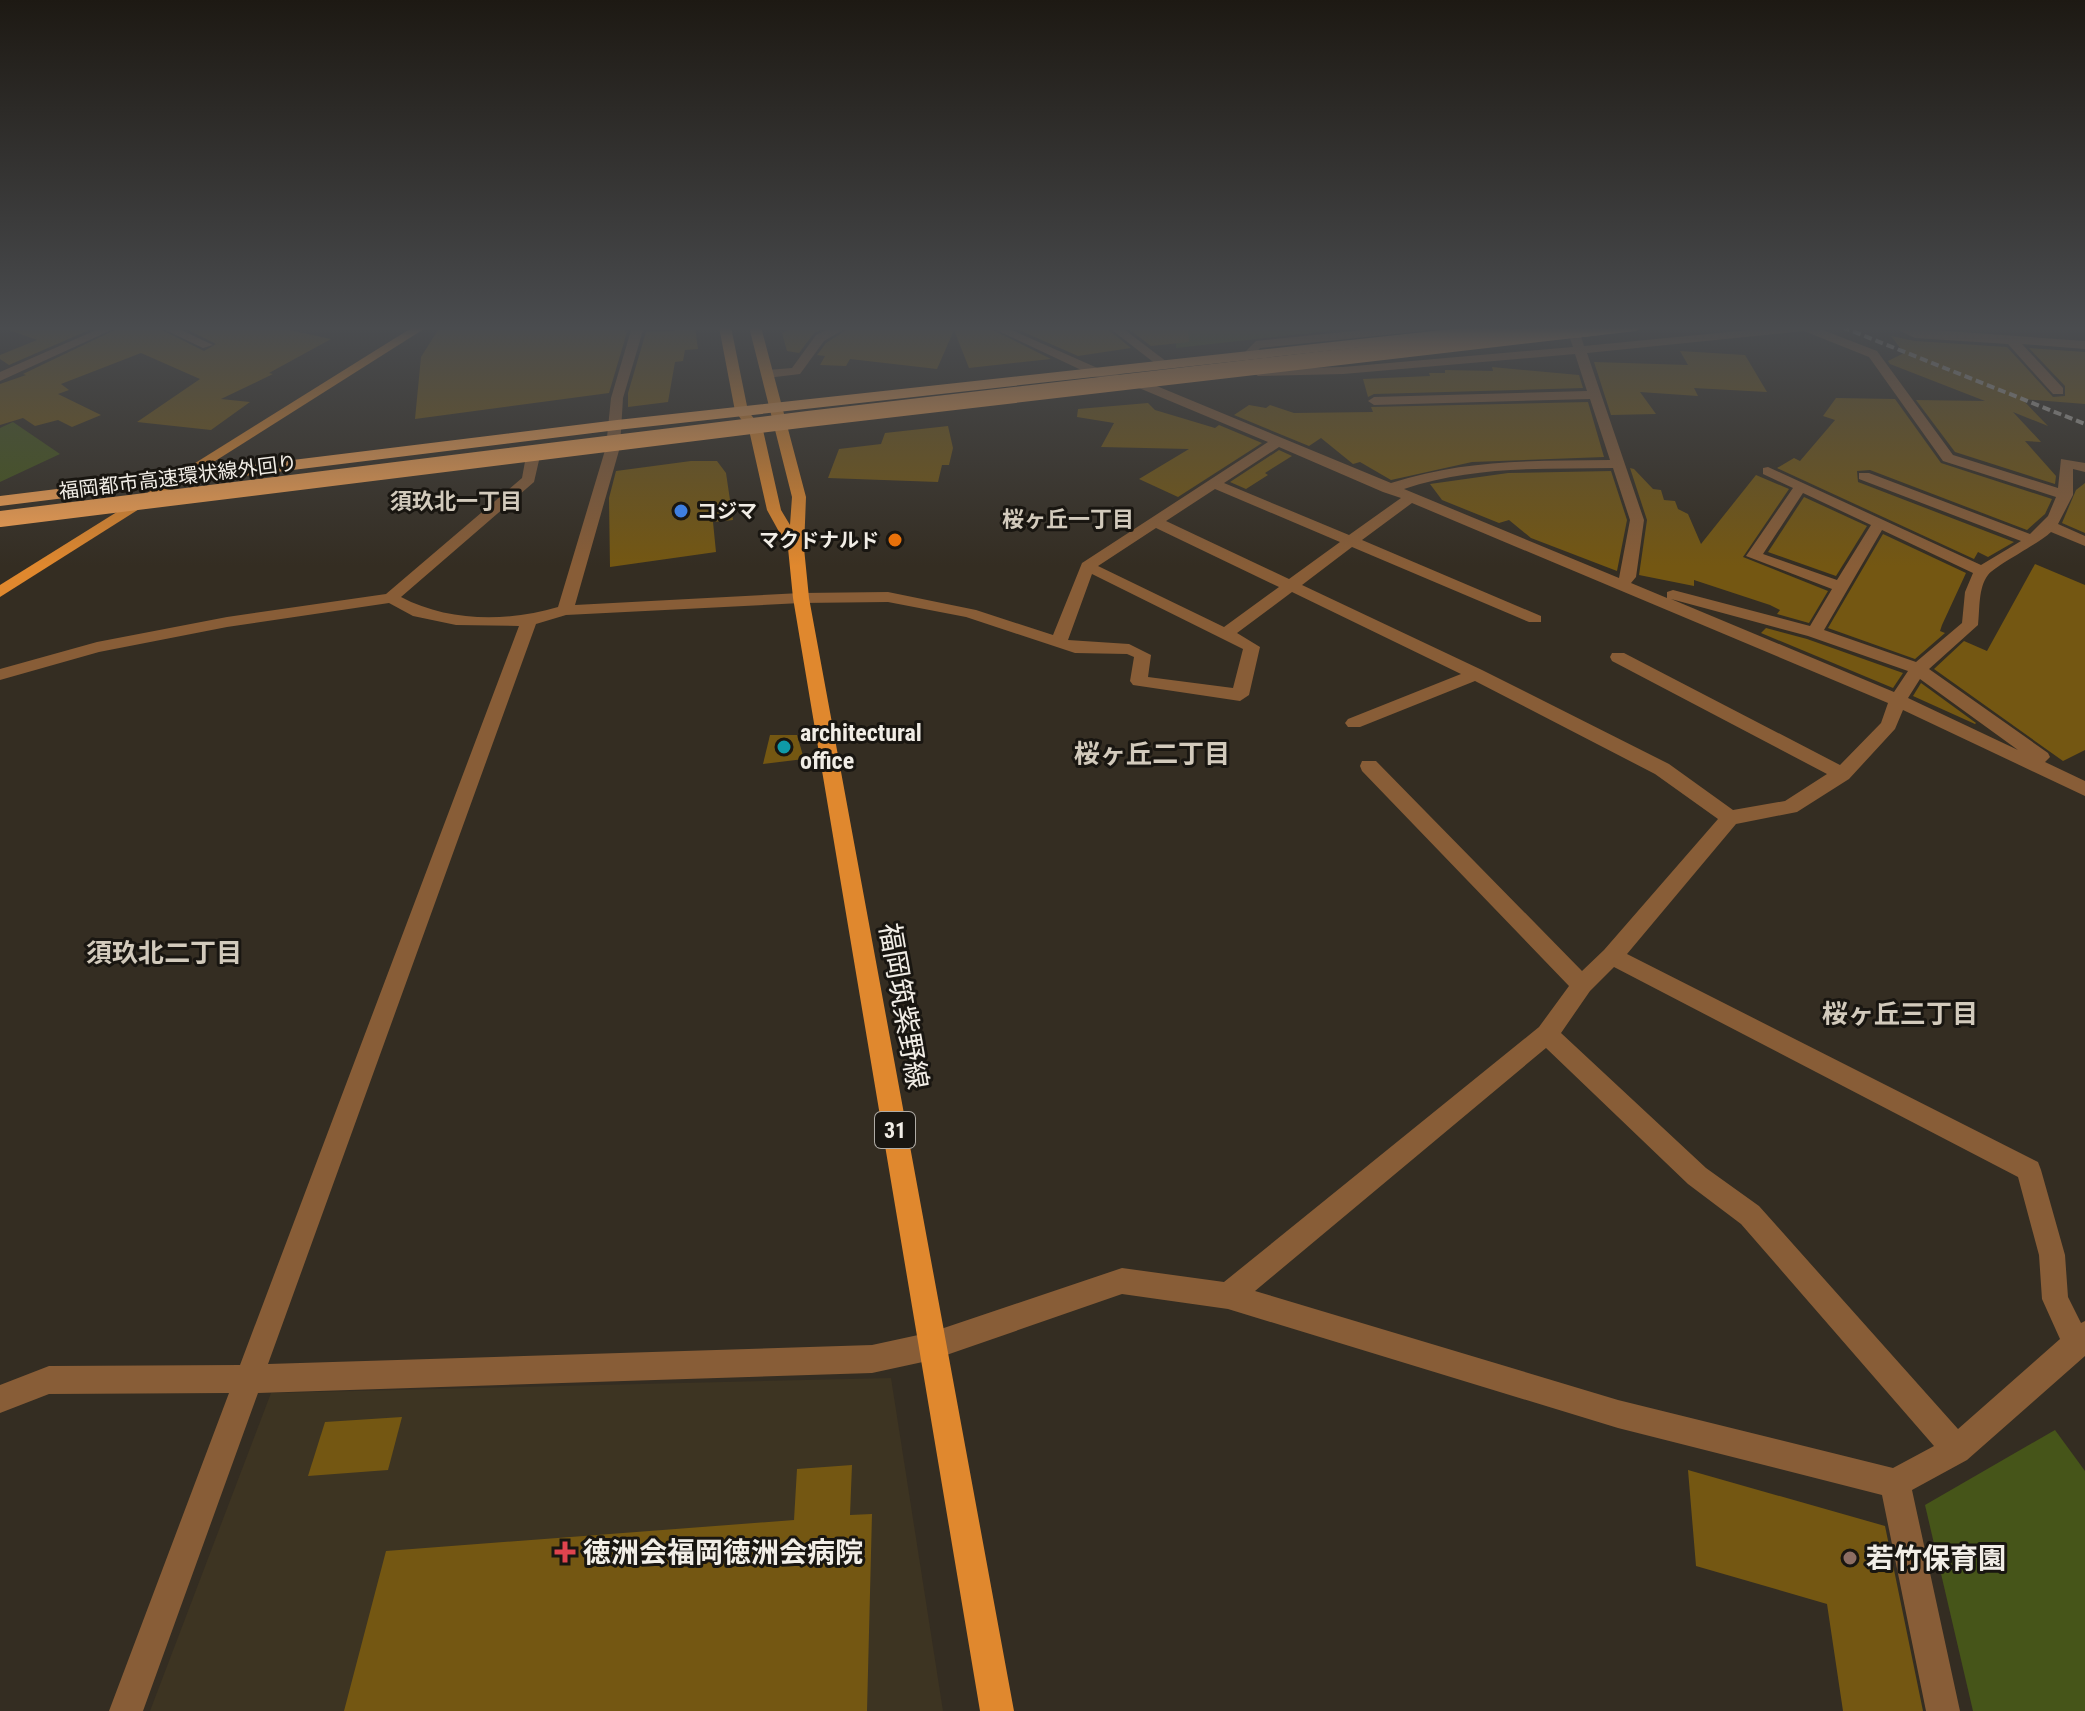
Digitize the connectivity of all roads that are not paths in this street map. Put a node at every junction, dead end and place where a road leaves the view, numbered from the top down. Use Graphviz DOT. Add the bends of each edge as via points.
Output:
graph roads {
  1 [pos="293,407"];
  2 [pos="617,407"];
  3 [pos="741,407"];
  4 [pos="793,407"];
  5 [pos="813,407"];
  6 [pos="912,407"];
  7 [pos="951,407"];
  8 [pos="1194,407"];
  9 [pos="1598,407"];
  10 [pos="1911,407"];
  11 [pos="774,409"];
  12 [pos="742,411"];
  13 [pos="617,425"];
  14 [pos="783,426"];
  15 [pos="756,430"];
  16 [pos="1277,442"];
  17 [pos="613,447"];
  18 [pos="533,456"];
  19 [pos="1619,464"];
  20 [pos="2085,468"];
  21 [pos="1768,471"];
  22 [pos="1864,476"];
  23 [pos="179,478"];
  24 [pos="1213,483"];
  25 [pos="1801,486"];
  26 [pos="1388,489"];
  27 [pos="2067,491"];
  28 [pos="2085,493"];
  29 [pos="1411,497"];
  30 [pos="0,503"];
  31 [pos="145,503"];
  32 [pos="0,520"];
  33 [pos="1154,521"];
  34 [pos="1879,523"];
  35 [pos="2050,526"];
  36 [pos="1351,541"];
  37 [pos="2034,541"];
  38 [pos="2085,541"];
  39 [pos="796,548"];
  40 [pos="1087,566"];
  41 [pos="1982,571"];
  42 [pos="1621,584"];
  43 [pos="1291,585"];
  44 [pos="1841,587"];
  45 [pos="0,592"];
  46 [pos="1645,594"];
  47 [pos="391,598"];
  48 [pos="801,598"];
  49 [pos="565,610"];
  50 [pos="1535,619"];
  51 [pos="529,621"];
  52 [pos="1814,632"];
  53 [pos="1225,634"];
  54 [pos="1058,644"];
  55 [pos="1618,657"];
  56 [pos="1918,669"];
  57 [pos="1476,674"];
  58 [pos="0,675"];
  59 [pos="1898,700"];
  60 [pos="1354,723"];
  61 [pos="1369,766"];
  62 [pos="1842,774"];
  63 [pos="2085,789"];
  64 [pos="1730,818"];
  65 [pos="1612,956"];
  66 [pos="1582,985"];
  67 [pos="1547,1034"];
  68 [pos="1228,1296"];
  69 [pos="2081,1340"];
  70 [pos="932,1346"];
  71 [pos="251,1379"];
  72 [pos="0,1399"];
  73 [pos="1957,1450"];
  74 [pos="1895,1483"];
  75 [pos="126,1711"];
  76 [pos="997,1711"];
  77 [pos="1943,1711"];
  1 -- 23 [label="main road"];
  2 -- 13 [label="street"];
  3 -- 12 [label="main road, 福岡筑紫野線 / 31"];
  4 -- 11 [label="highway"];
  5 -- 30 [label="highway"];
  6 -- 32 [label="highway, 福岡都市高速環状線外回り, bridge"];
  7 -- 14 [label="highway"];
  8 -- 16 [label="street"];
  9 -- 19 [label="street"];
  10 -- 27 [label="street" via="1948,458"];
  11 -- 12 [label="highway"];
  11 -- 14 [label="main road, 福岡筑紫野線 / 31"];
  12 -- 13 [label="highway"];
  12 -- 15 [label="main road, 福岡筑紫野線 / 31"];
  13 -- 17 [label="street"];
  13 -- 23 [label="highway"];
  14 -- 15 [label="highway"];
  14 -- 39 [label="main road, 福岡筑紫野線 / 31" via="799,497"];
  15 -- 17 [label="highway"];
  15 -- 39 [label="main road, 福岡筑紫野線 / 31" via="774,510"];
  16 -- 24 [label="street"];
  16 -- 26 [label="street"];
  17 -- 18 [label="highway"];
  17 -- 49 [label="street"];
  18 -- 31 [label="highway"];
  18 -- 47 [label="street" via="529,479"];
  19 -- 26 [label="street" via="1486,466 1434,474"];
  19 -- 42 [label="street" via="1637,520 1628,577"];
  20 -- 27 [label="street" via="2066,462"];
  21 -- 25 [label="street"];
  22 -- 37 [label="street"];
  23 -- 30 [label="highway"];
  23 -- 31 [label="main road"];
  24 -- 33 [label="street"];
  24 -- 36 [label="street"];
  25 -- 34 [label="street"];
  25 -- 44 [label="street" via="1754,556"];
  26 -- 29 [label="street"];
  27 -- 28 [label="street"];
  27 -- 35 [label="street"];
  29 -- 36 [label="street"];
  29 -- 42 [label="street"];
  31 -- 32 [label="highway"];
  31 -- 45 [label="main road"];
  33 -- 40 [label="street"];
  33 -- 43 [label="street"];
  34 -- 41 [label="street"];
  34 -- 44 [label="street"];
  35 -- 37 [label="street"];
  35 -- 38 [label="street"];
  36 -- 43 [label="street"];
  36 -- 50 [label="street"];
  37 -- 41 [label="street"];
  39 -- 48 [label="main road, 福岡筑紫野線 / 31"];
  40 -- 53 [label="street"];
  40 -- 54 [label="street"];
  41 -- 56 [label="street" via="1973,592 1970,625"];
  42 -- 46 [label="street"];
  43 -- 53 [label="street"];
  43 -- 57 [label="street"];
  44 -- 52 [label="street"];
  46 -- 52 [label="street" via="1672,594"];
  46 -- 59 [label="street"];
  47 -- 51 [label="street" via="419,613 456,620"];
  47 -- 58 [label="street" via="97,647"];
  48 -- 49 [label="street"];
  48 -- 54 [label="street" via="888,597 970,613"];
  48 -- 70 [label="main road, 福岡筑紫野線 / 31"];
  49 -- 51 [label="street"];
  51 -- 71 [label="street"];
  52 -- 56 [label="street"];
  53 -- 54 [label="street" via="1252,647 1240,695 1139,681 1143,655 1129,649"];
  55 -- 62 [label="street"];
  56 -- 59 [label="street"];
  56 -- 63 [label="street"];
  57 -- 60 [label="street"];
  57 -- 64 [label="street" via="1662,769"];
  59 -- 62 [label="street" via="1889,725"];
  59 -- 63 [label="street"];
  61 -- 66 [label="street"];
  62 -- 64 [label="street" via="1790,807"];
  64 -- 65 [label="street"];
  65 -- 66 [label="street"];
  65 -- 69 [label="street" via="2029,1170 2052,1255 2055,1299"];
  66 -- 67 [label="street"];
  67 -- 68 [label="street"];
  67 -- 73 [label="street" via="1697,1176 1750,1215"];
  68 -- 70 [label="street" via="1122,1281"];
  68 -- 74 [label="street" via="1618,1414"];
  69 -- 73 [label="street"];
  70 -- 71 [label="street" via="872,1359"];
  70 -- 76 [label="main road, 福岡筑紫野線 / 31"];
  71 -- 72 [label="street" via="49,1380"];
  71 -- 75 [label="street"];
  73 -- 74 [label="street"];
  74 -- 77 [label="street"];
}
